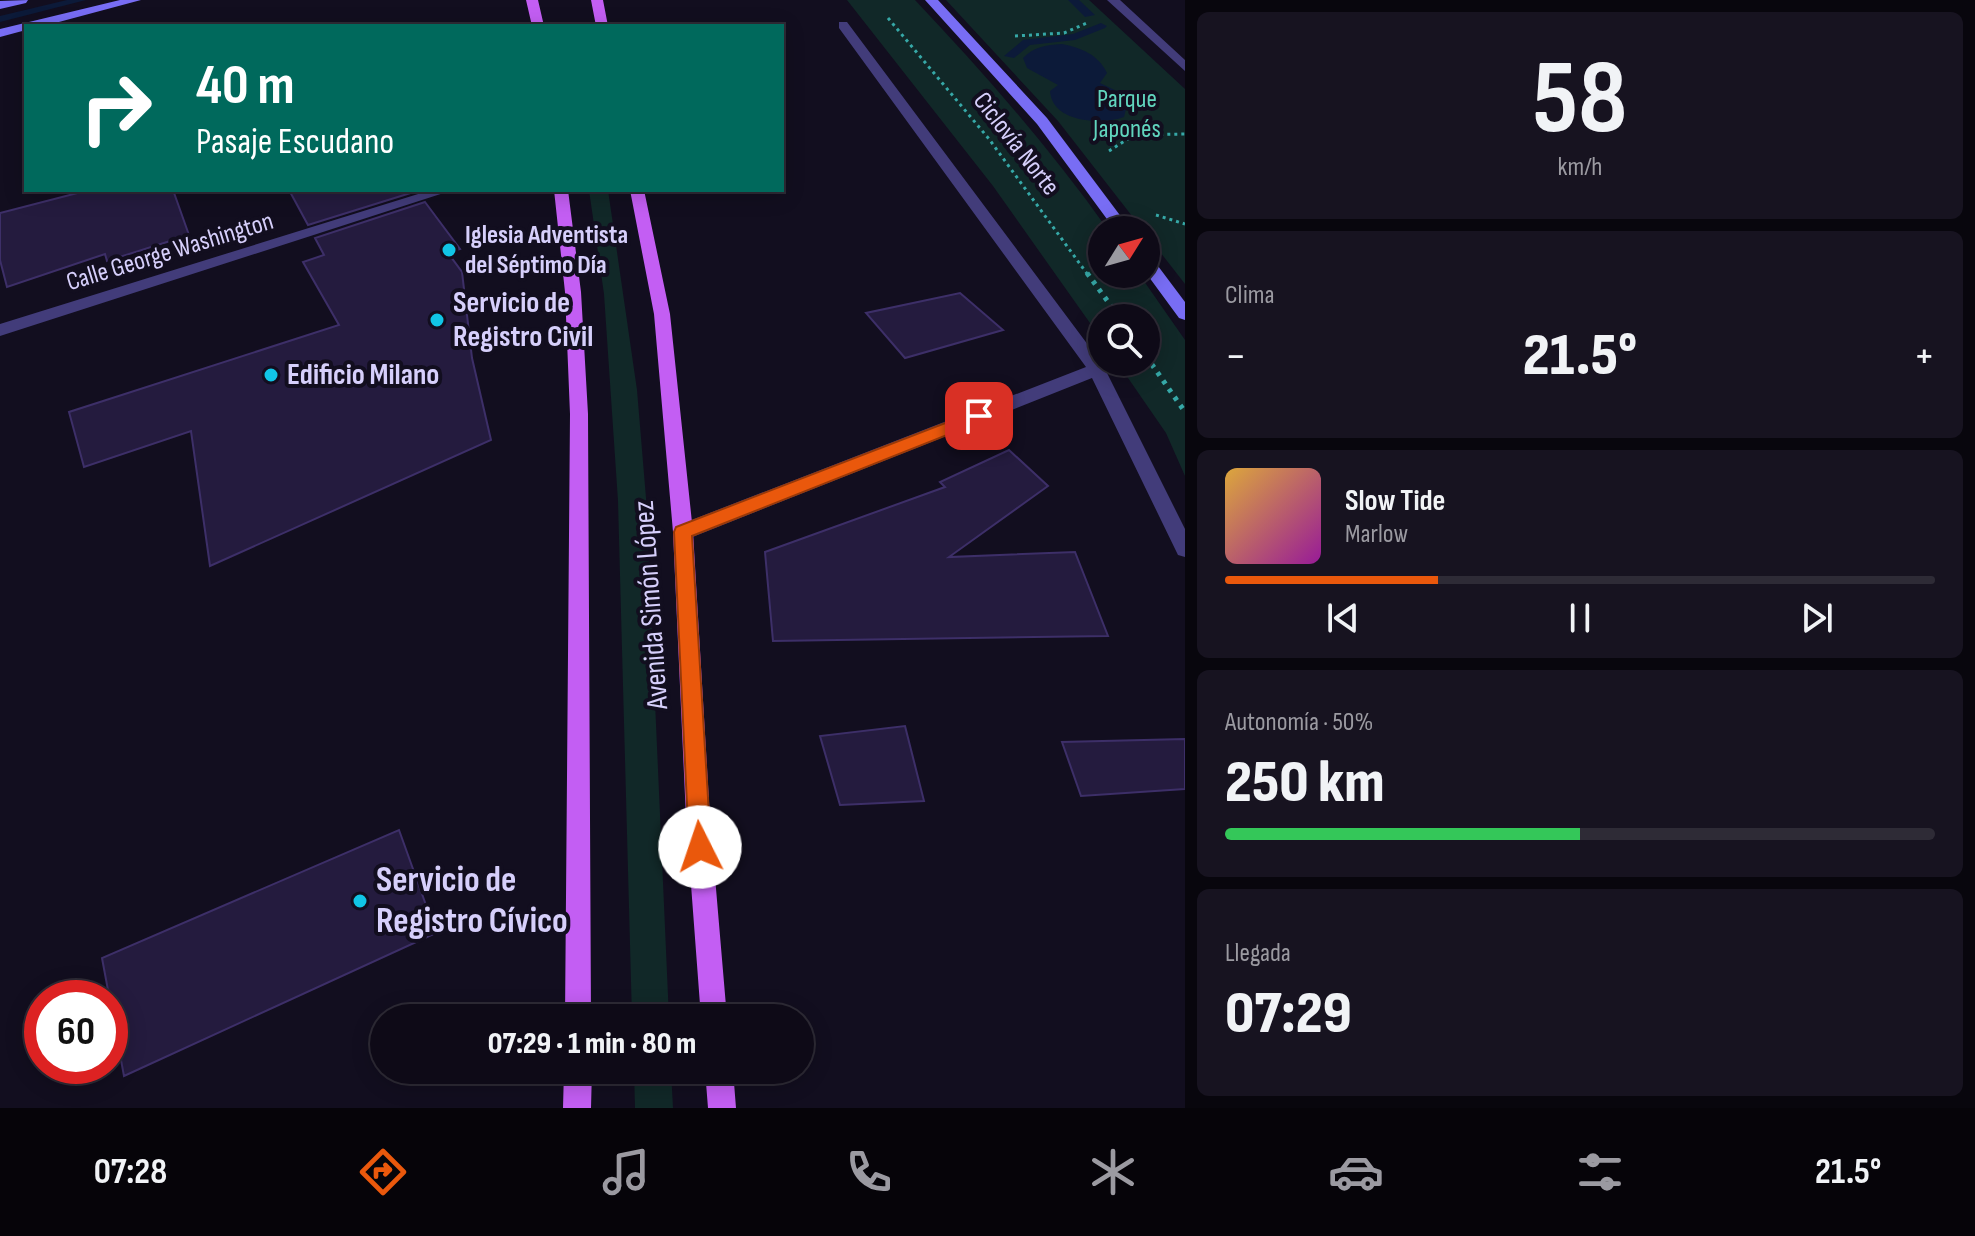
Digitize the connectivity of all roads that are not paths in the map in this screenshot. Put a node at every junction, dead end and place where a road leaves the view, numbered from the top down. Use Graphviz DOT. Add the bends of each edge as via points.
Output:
graph roads {
  1 [pos="22,0"];
  2 [pos="135,0"];
  3 [pos="532,0"];
  4 [pos="597,0"];
  5 [pos="931,0"];
  6 [pos="1113,0"];
  7 [pos="0,5"];
  8 [pos="37,24"];
  9 [pos="538,24"];
  10 [pos="602,24"];
  11 [pos="843,25"];
  12 [pos="24,27"];
  13 [pos="0,33"];
  14 [pos="1185,67"];
  15 [pos="440,192"];
  16 [pos="561,192"];
  17 [pos="637,192"];
  18 [pos="1113,216"];
  19 [pos="1160,281"];
  20 [pos="1185,314"];
  21 [pos="0,330"];
  22 [pos="1088,357"];
  23 [pos="1088,373"];
  24 [pos="1100,376"];
  25 [pos="683,532"];
  26 [pos="1185,549"];
  27 [pos="578,1004"];
  28 [pos="713,1004"];
  29 [pos="578,1084"];
  30 [pos="720,1084"];
  31 [pos="577,1108"];
  32 [pos="722,1108"];
  1 -- 7 [label="main road"];
  2 -- 8 [label="main road"];
  3 -- 9 [label="main road"];
  4 -- 10 [label="main road"];
  5 -- 18 [label="main road" via="1042,121"];
  6 -- 14 [label="street"];
  11 -- 22 [label="street"];
  12 -- 13 [label="main road"];
  15 -- 21 [label="street, Calle George Washington"];
  16 -- 27 [label="main road" via="579,414"];
  17 -- 25 [label="main road, Avenida Simón López" via="662,314"];
  19 -- 20 [label="main road"];
  23 -- 25 [label="street"];
  24 -- 26 [label="street"];
  25 -- 28 [label="main road, Avenida Simón López"];
  29 -- 31 [label="main road"];
  30 -- 32 [label="main road"];
}
